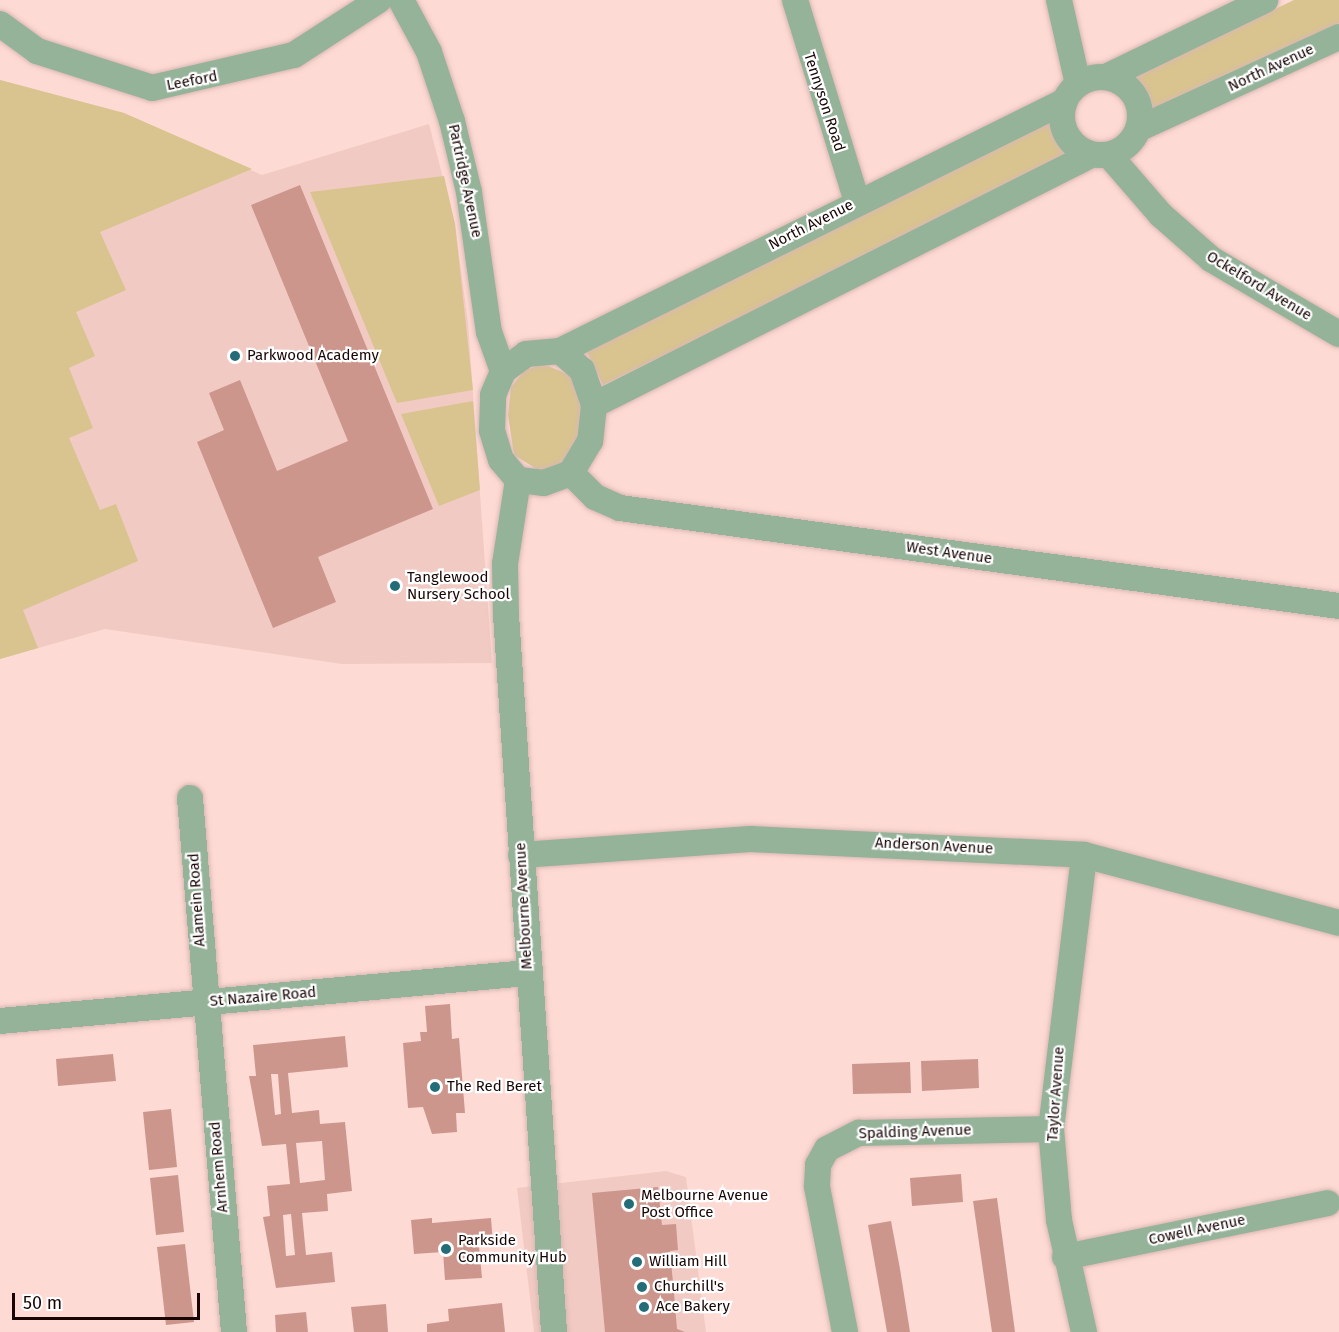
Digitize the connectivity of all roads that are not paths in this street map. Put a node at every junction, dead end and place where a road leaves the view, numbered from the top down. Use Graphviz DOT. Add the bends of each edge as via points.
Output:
graph roads {
  1 [pos="379,0"];
  2 [pos="401,0"];
  3 [pos="795,0"];
  4 [pos="1059,0"];
  5 [pos="1265,0"];
  6 [pos="0,24"];
  7 [pos="1339,37"];
  8 [pos="1106,77"];
  9 [pos="1071,93"];
  10 [pos="1138,129"];
  11 [pos="1100,155"];
  12 [pos="857,202"];
  13 [pos="1339,334"];
  14 [pos="560,351"];
  15 [pos="503,370"];
  16 [pos="594,405"];
  17 [pos="571,473"];
  18 [pos="518,480"];
  19 [pos="1339,606"];
  20 [pos="190,798"];
  21 [pos="521,855"];
  22 [pos="1084,855"];
  23 [pos="1339,923"];
  24 [pos="527,973"];
  25 [pos="204,1002"];
  26 [pos="0,1022"];
  27 [pos="1051,1129"];
  28 [pos="1328,1203"];
  29 [pos="1065,1257"];
  30 [pos="234,1332"];
  31 [pos="554,1332"];
  32 [pos="845,1332"];
  33 [pos="1084,1332"];
  1 -- 6 [label="street, Leeford" via="294,55 152,88 37,51"];
  2 -- 15 [label="street, Partridge Avenue" via="429,52 452,121 470,192 489,332"];
  3 -- 12 [label="street, Tennyson Road"];
  4 -- 9 [label="street"];
  5 -- 8 [label="street, North Avenue"];
  7 -- 10 [label="street, North Avenue"];
  8 -- 9 [label="street, North Avenue"];
  8 -- 10 [label="street" via="1128,87 1136,99"];
  9 -- 11 [label="street" via="1065,133"];
  9 -- 12 [label="street, North Avenue"];
  10 -- 11 [label="street, North Avenue" via="1125,148"];
  11 -- 13 [label="street, Ockelford Avenue" via="1211,259"];
  11 -- 16 [label="street, North Avenue"];
  12 -- 14 [label="street, North Avenue"];
  14 -- 15 [label="street" via="526,354"];
  14 -- 16 [label="street" via="582,370"];
  15 -- 18 [label="street" via="493,395 492,430 501,460"];
  16 -- 17 [label="street" via="590,441"];
  17 -- 18 [label="street" via="544,483"];
  17 -- 19 [label="street, West Avenue" via="595,497 620,508"];
  18 -- 21 [label="street, Melbourne Avenue" via="505,564"];
  20 -- 25 [label="street, Alamein Road"];
  21 -- 22 [label="street, Anderson Avenue" via="750,838"];
  21 -- 24 [label="street, Melbourne Avenue"];
  22 -- 23 [label="street, Anderson Avenue"];
  22 -- 27 [label="street, Taylor Avenue"];
  24 -- 25 [label="street, St Nazaire Road"];
  24 -- 31 [label="street, Melbourne Avenue"];
  25 -- 26 [label="street, St Nazaire Road"];
  25 -- 30 [label="street, Arnhem Road"];
  27 -- 29 [label="street, Taylor Avenue"];
  27 -- 32 [label="street, Spalding Avenue" via="859,1133 827,1149 818,1165 817,1186"];
  28 -- 29 [label="street, Cowell Avenue"];
  29 -- 33 [label="street, Taylor Avenue"];
}
